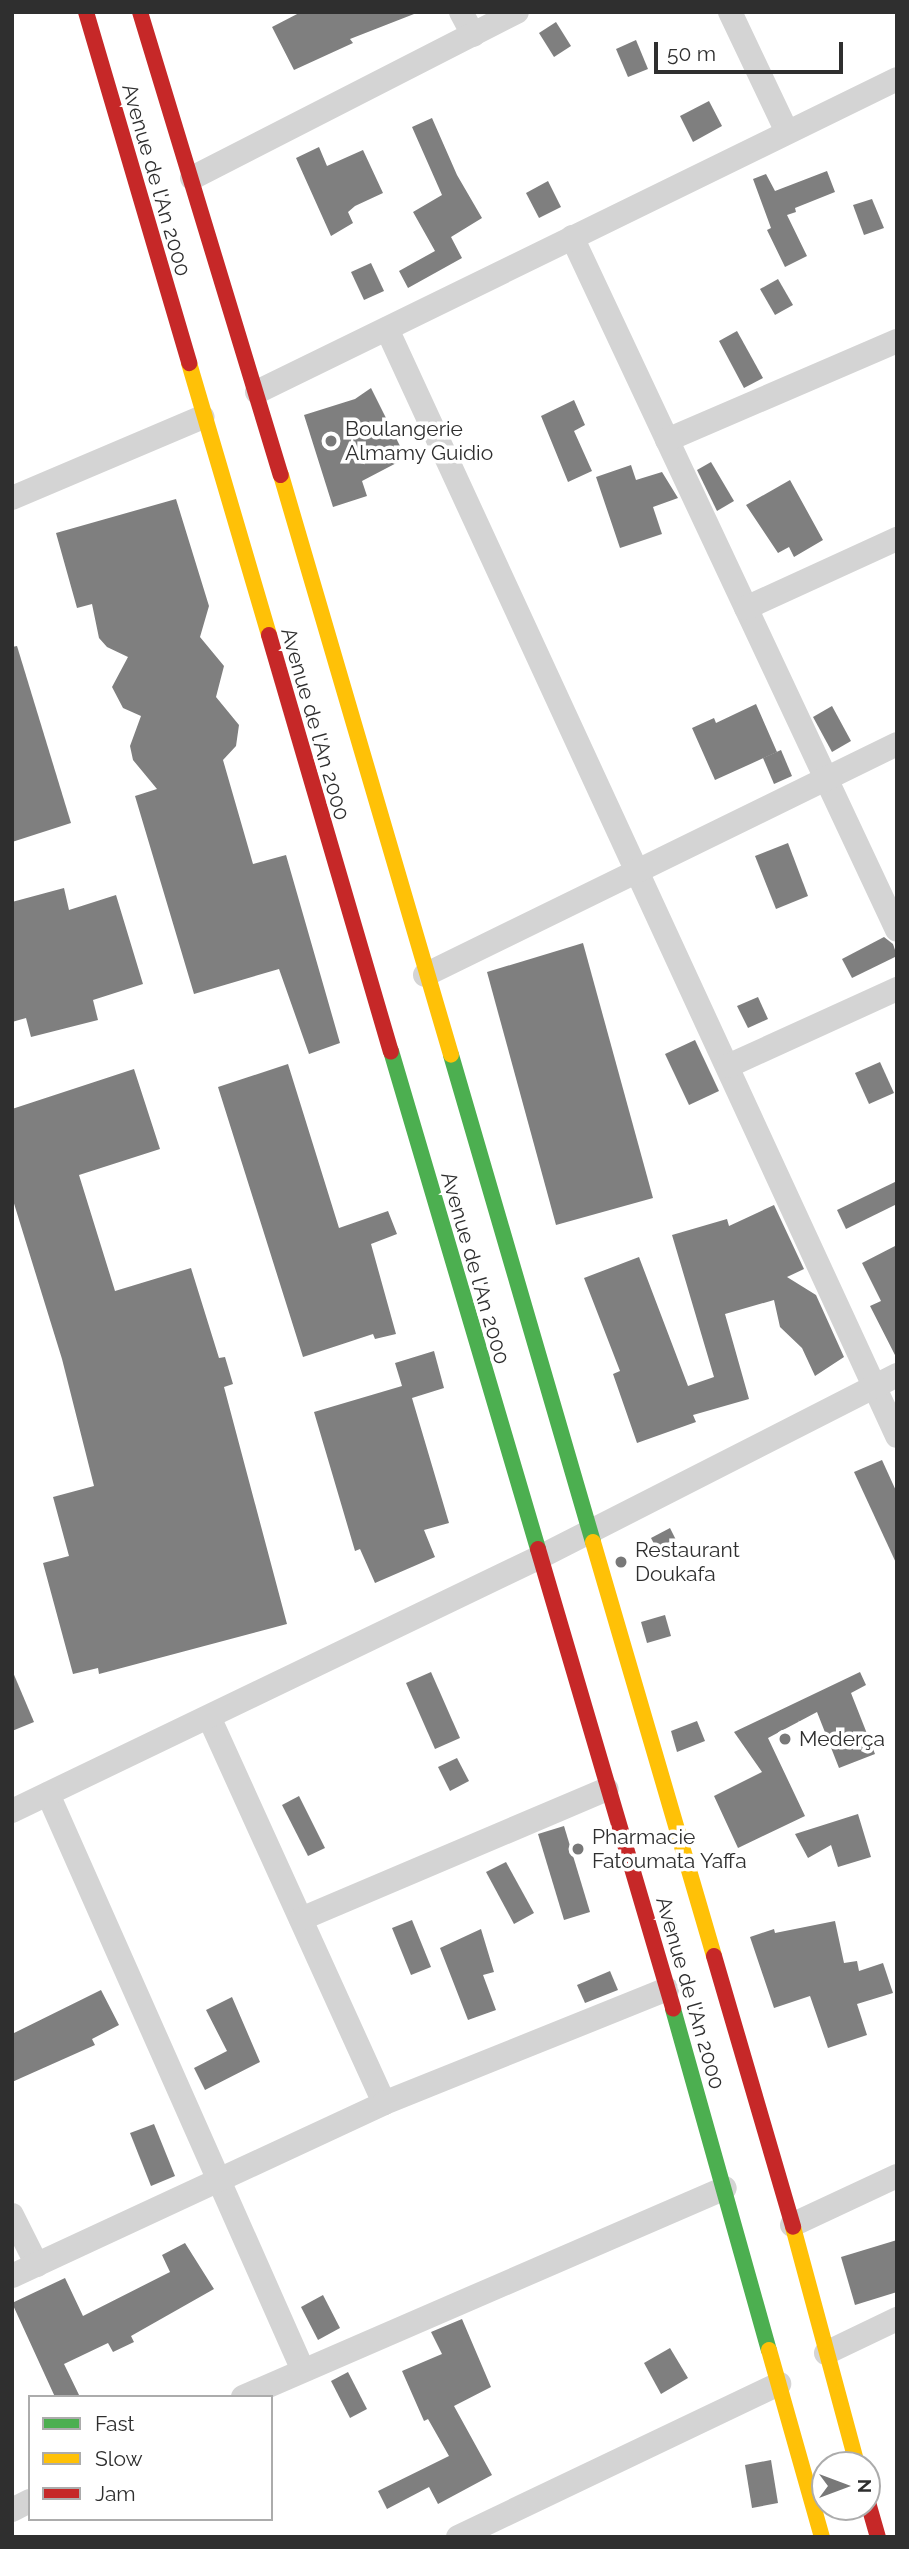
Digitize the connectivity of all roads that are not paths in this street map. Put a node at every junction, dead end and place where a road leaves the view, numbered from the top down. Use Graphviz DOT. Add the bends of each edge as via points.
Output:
graph roads {
  1 [pos="86,12"];
  2 [pos="140,12"];
  3 [pos="461,12"];
  4 [pos="517,12"];
  5 [pos="730,12"];
  6 [pos="473,35"];
  7 [pos="897,79"];
  8 [pos="786,132"];
  9 [pos="192,178"];
  10 [pos="572,237"];
  11 [pos="387,329"];
  12 [pos="896,344"];
  13 [pos="257,392"];
  14 [pos="203,417"];
  15 [pos="667,440"];
  16 [pos="12,498"];
  17 [pos="897,539"];
  18 [pos="746,608"];
  19 [pos="897,744"];
  20 [pos="826,779"];
  21 [pos="637,872"];
  22 [pos="897,930"];
  23 [pos="425,975"];
  24 [pos="897,989"];
  25 [pos="728,1066"];
  26 [pos="897,1375"];
  27 [pos="874,1386"];
  28 [pos="897,1436"];
  29 [pos="588,1532"];
  30 [pos="538,1558"];
  31 [pos="209,1717"];
  32 [pos="607,1789"];
  33 [pos="48,1794"];
  34 [pos="12,1811"];
  35 [pos="301,1919"];
  36 [pos="667,1989"];
  37 [pos="384,2103"];
  38 [pos="897,2176"];
  39 [pos="219,2180"];
  40 [pos="725,2188"];
  41 [pos="12,2215"];
  42 [pos="792,2225"];
  43 [pos="37,2265"];
  44 [pos="12,2276"];
  45 [pos="897,2319"];
  46 [pos="825,2353"];
  47 [pos="302,2368"];
  48 [pos="779,2384"];
  49 [pos="247,2395"];
  50 [pos="853,2451"];
  51 [pos="28,2502"];
  52 [pos="12,2510"];
  53 [pos="458,2537"];
  54 [pos="822,2537"];
  1 -- 14 [label="main road, Avenue de l'An 2000"];
  2 -- 9 [label="main road, Avenue de l'An 2000"];
  3 -- 6 [label="street"];
  4 -- 6 [label="street"];
  5 -- 8 [label="street"];
  6 -- 9 [label="street"];
  7 -- 8 [label="street"];
  8 -- 10 [label="street"];
  9 -- 13 [label="main road, Avenue de l'An 2000"];
  10 -- 11 [label="street"];
  10 -- 15 [label="street"];
  11 -- 13 [label="street"];
  11 -- 21 [label="street"];
  12 -- 15 [label="street"];
  13 -- 23 [label="main road, Avenue de l'An 2000"];
  14 -- 16 [label="street"];
  14 -- 30 [label="main road, Avenue de l'An 2000"];
  15 -- 18 [label="street"];
  17 -- 18 [label="street"];
  18 -- 20 [label="street"];
  19 -- 20 [label="street"];
  20 -- 21 [label="street"];
  20 -- 22 [label="street"];
  21 -- 23 [label="street"];
  21 -- 25 [label="street"];
  23 -- 29 [label="main road, Avenue de l'An 2000"];
  24 -- 25 [label="street"];
  25 -- 27 [label="street"];
  26 -- 27 [label="street"];
  27 -- 28 [label="street"];
  27 -- 29 [label="street"];
  29 -- 30 [label="street"];
  29 -- 42 [label="main road, Avenue de l'An 2000"];
  30 -- 31 [label="street"];
  30 -- 32 [label="main road, Avenue de l'An 2000"];
  31 -- 33 [label="street"];
  31 -- 35 [label="street"];
  32 -- 35 [label="street"];
  32 -- 36 [label="main road, Avenue de l'An 2000"];
  33 -- 34 [label="street"];
  33 -- 39 [label="street"];
  35 -- 37 [label="street"];
  36 -- 37 [label="street"];
  36 -- 40 [label="main road, Avenue de l'An 2000"];
  37 -- 39 [label="street"];
  38 -- 42 [label="street"];
  39 -- 43 [label="street"];
  39 -- 47 [label="street"];
  40 -- 47 [label="street"];
  40 -- 48 [label="main road, Avenue de l'An 2000"];
  41 -- 43 [label="street"];
  42 -- 46 [label="main road, Avenue de l'An 2000"];
  43 -- 44 [label="street"];
  45 -- 46 [label="street"];
  46 -- 50 [label="main road, Avenue de l'An 2000"];
  47 -- 49 [label="street"];
  48 -- 53 [label="street"];
  48 -- 54 [label="main road, Avenue de l'An 2000"];
  51 -- 52 [label="street"];
}
